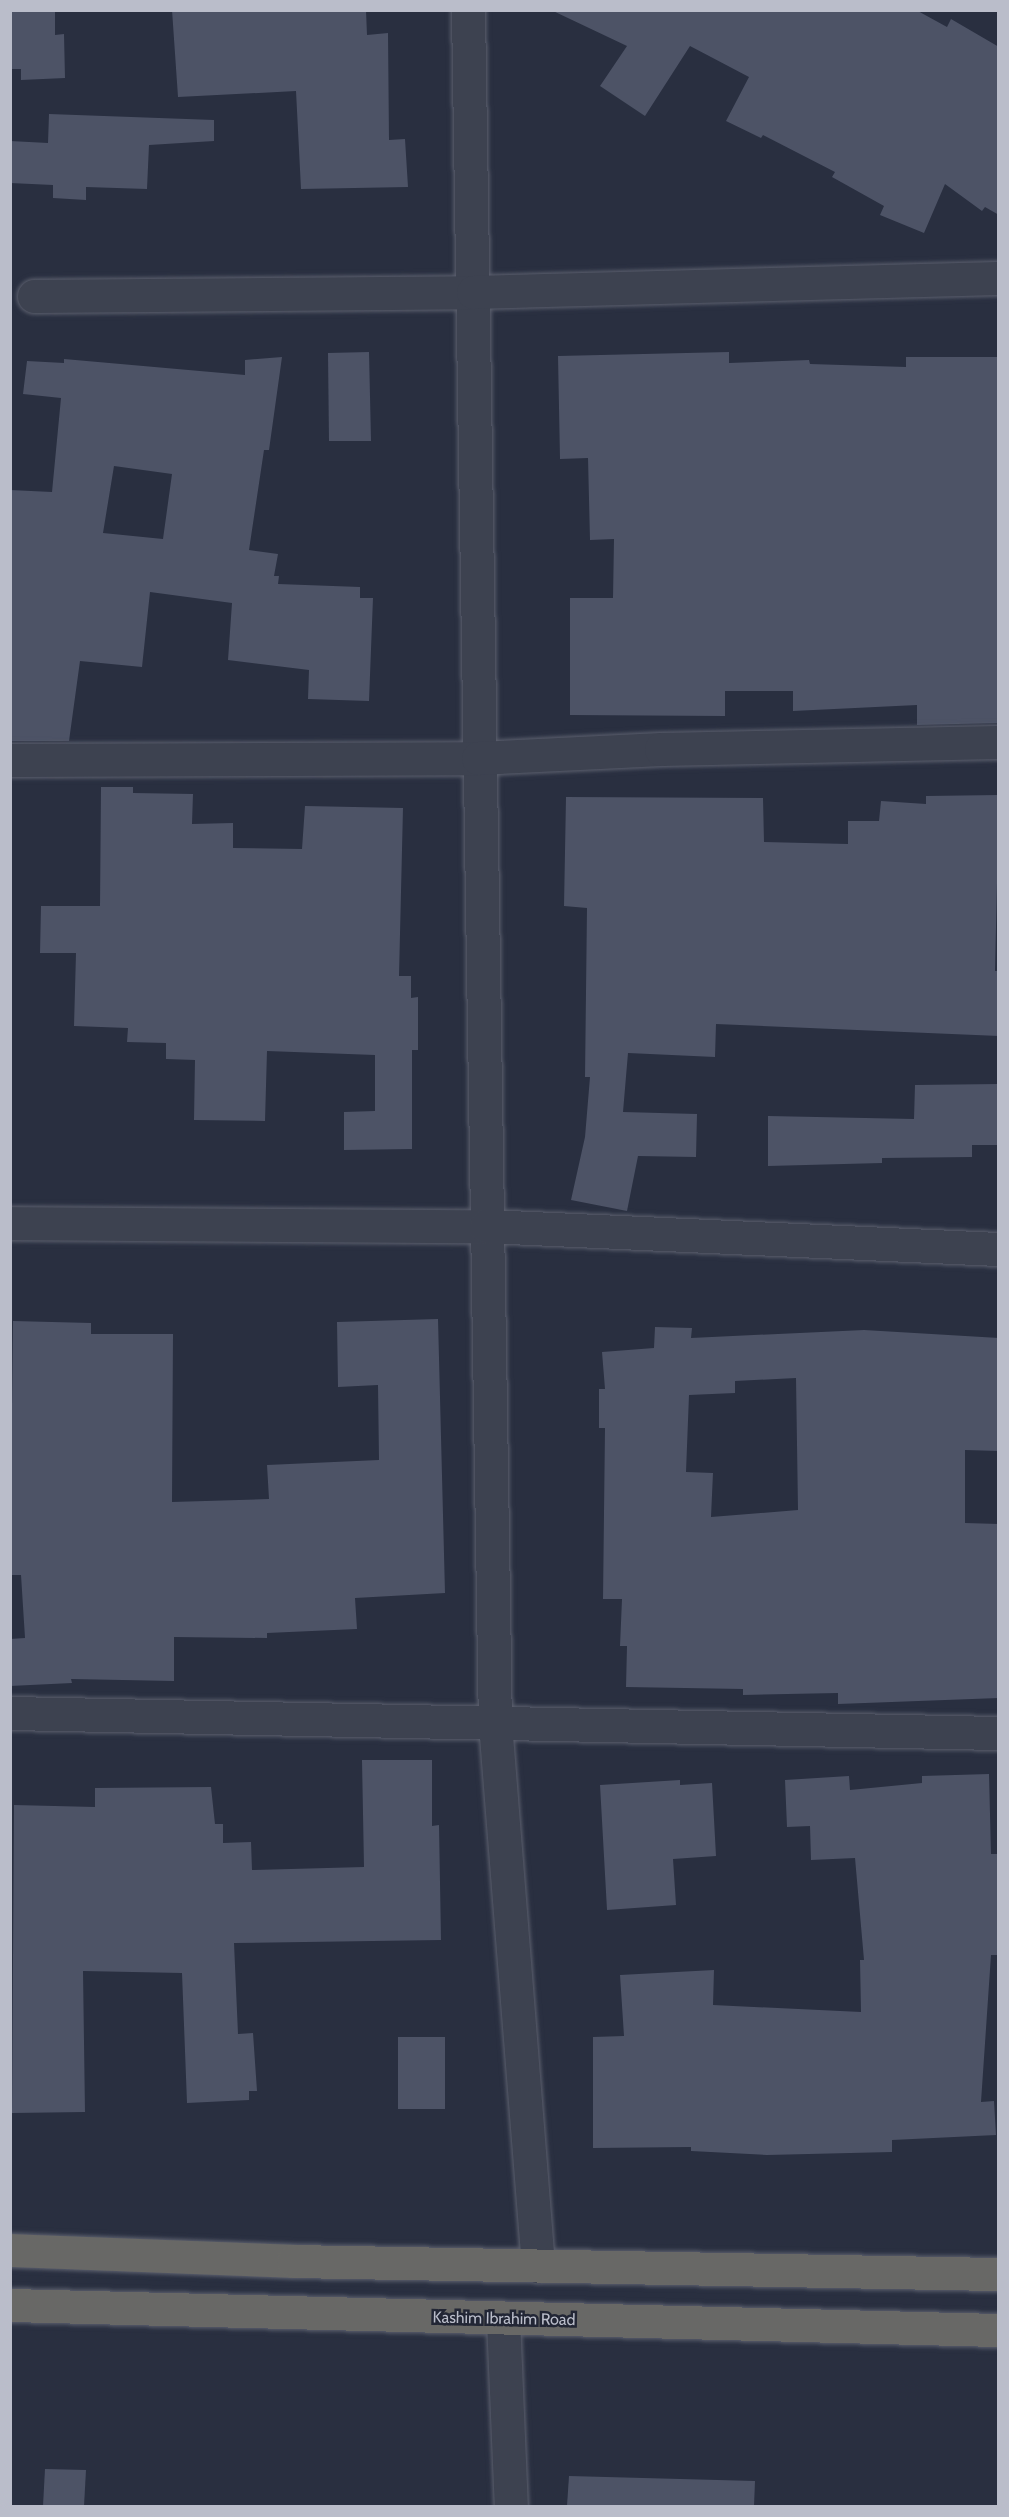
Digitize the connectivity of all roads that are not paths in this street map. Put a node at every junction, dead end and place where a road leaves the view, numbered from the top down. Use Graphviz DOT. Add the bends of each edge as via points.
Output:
graph roads {
  1 [pos="468,10"];
  2 [pos="999,278"];
  3 [pos="473,292"];
  4 [pos="34,296"];
  5 [pos="999,742"];
  6 [pos="478,758"];
  7 [pos="10,760"];
  8 [pos="10,1223"];
  9 [pos="486,1226"];
  10 [pos="999,1249"];
  11 [pos="10,1713"];
  12 [pos="495,1723"];
  13 [pos="999,1733"];
  14 [pos="10,2250"];
  15 [pos="538,2266"];
  16 [pos="999,2274"];
  17 [pos="10,2305"];
  18 [pos="503,2319"];
  19 [pos="999,2330"];
  20 [pos="511,2506"];
  1 -- 3 [label="street"];
  2 -- 3 [label="street"];
  3 -- 4 [label="street"];
  3 -- 6 [label="street"];
  5 -- 6 [label="street" via="661,749"];
  6 -- 7 [label="street"];
  6 -- 9 [label="street"];
  8 -- 9 [label="street"];
  9 -- 10 [label="street"];
  9 -- 12 [label="street"];
  11 -- 12 [label="street"];
  12 -- 13 [label="street"];
  12 -- 15 [label="street"];
  14 -- 15 [label="highway"];
  15 -- 16 [label="highway"];
  17 -- 18 [label="highway, Kashim Ibrahim Road"];
  18 -- 19 [label="highway, Kashim Ibrahim Road" via="854,2323"];
  18 -- 20 [label="street"];
}
